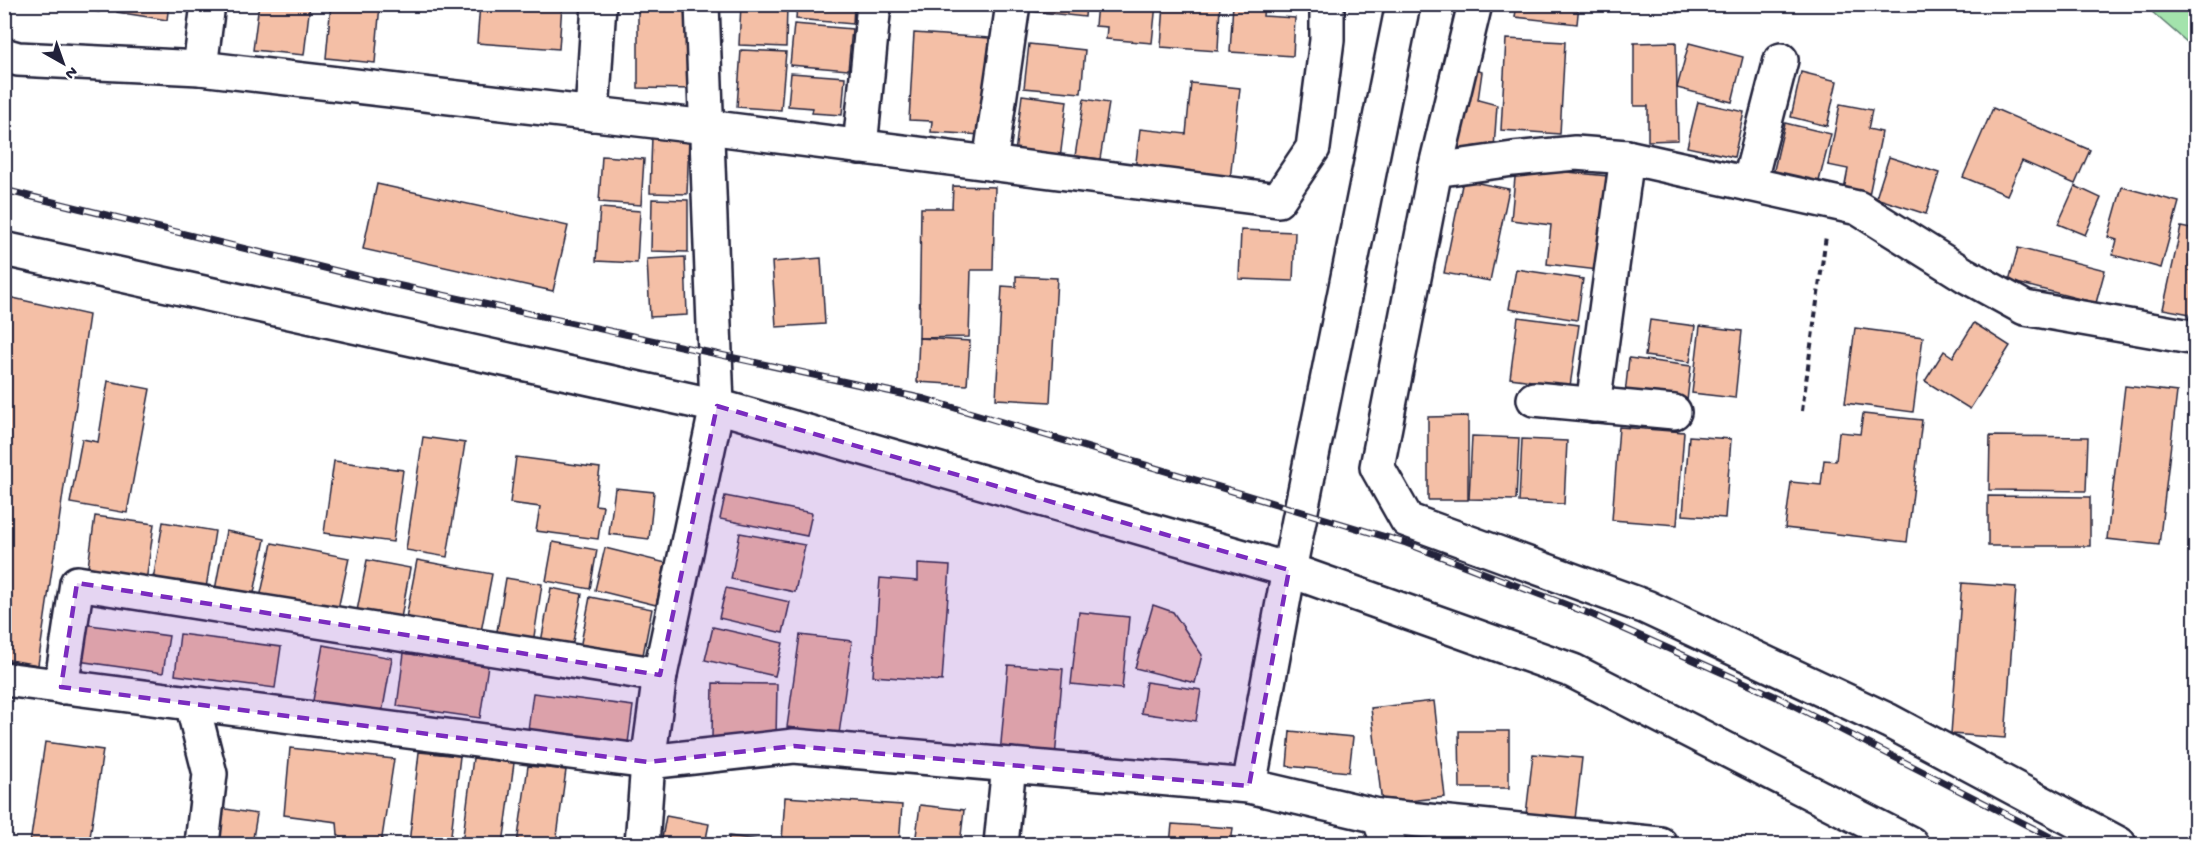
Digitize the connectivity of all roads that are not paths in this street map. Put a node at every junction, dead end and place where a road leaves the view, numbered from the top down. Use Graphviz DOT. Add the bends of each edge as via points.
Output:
graph roads {
  1 [pos="208,4"];
  2 [pos="599,4"];
  3 [pos="702,4"];
  4 [pos="874,4"];
  5 [pos="1013,4"];
  6 [pos="1327,4"];
  7 [pos="1403,4"];
  8 [pos="1475,4"];
  9 [pos="4,54"];
  10 [pos="1781,60"];
  11 [pos="200,68"];
  12 [pos="592,114"];
  13 [pos="707,127"];
  14 [pos="860,147"];
  15 [pos="1627,157"];
  16 [pos="990,163"];
  17 [pos="1435,170"];
  18 [pos="1749,184"];
  19 [pos="4,249"];
  20 [pos="2196,338"];
  21 [pos="1534,399"];
  22 [pos="1593,405"];
  23 [pos="717,406"];
  24 [pos="1674,412"];
  25 [pos="1288,570"];
  26 [pos="660,675"];
  27 [pos="4,680"];
  28 [pos="61,687"];
  29 [pos="192,703"];
  30 [pos="648,762"];
  31 [pos="1009,765"];
  32 [pos="1249,786"];
  33 [pos="1384,830"];
  34 [pos="202,844"];
  35 [pos="642,844"];
  36 [pos="1001,844"];
  37 [pos="1660,844"];
  38 [pos="1911,844"];
  39 [pos="2119,844"];
  1 -- 11 [label="street"];
  2 -- 12 [label="street"];
  3 -- 13 [label="street"];
  4 -- 14 [label="street"];
  5 -- 16 [label="street"];
  6 -- 16 [label="street" via="1327,40 1314,148 1278,200"];
  7 -- 25 [label="street"];
  8 -- 17 [label="street"];
  9 -- 11 [label="street" via="18,59"];
  10 -- 18 [label="street"];
  11 -- 12 [label="street"];
  12 -- 13 [label="street"];
  13 -- 14 [label="street"];
  13 -- 23 [label="street"];
  14 -- 16 [label="street"];
  15 -- 17 [label="street" via="1575,153"];
  15 -- 18 [label="street"];
  15 -- 22 [label="street"];
  17 -- 39 [label="street" via="1377,467 1407,520 1646,607 1889,721"];
  18 -- 20 [label="street" via="1858,208 2025,308"];
  19 -- 23 [label="street"];
  21 -- 22 [label="street"];
  22 -- 24 [label="street"];
  23 -- 25 [label="street"];
  23 -- 26 [label="street"];
  25 -- 32 [label="street"];
  25 -- 38 [label="street" via="1573,671"];
  26 -- 28 [label="street" via="77,583"];
  26 -- 30 [label="street"];
  27 -- 28 [label="street"];
  28 -- 29 [label="street"];
  29 -- 30 [label="street"];
  29 -- 34 [label="street" via="210,774"];
  30 -- 31 [label="street" via="794,746"];
  30 -- 35 [label="street"];
  31 -- 32 [label="street"];
  31 -- 36 [label="street"];
  32 -- 33 [label="street"];
  33 -- 37 [label="street"];
}
